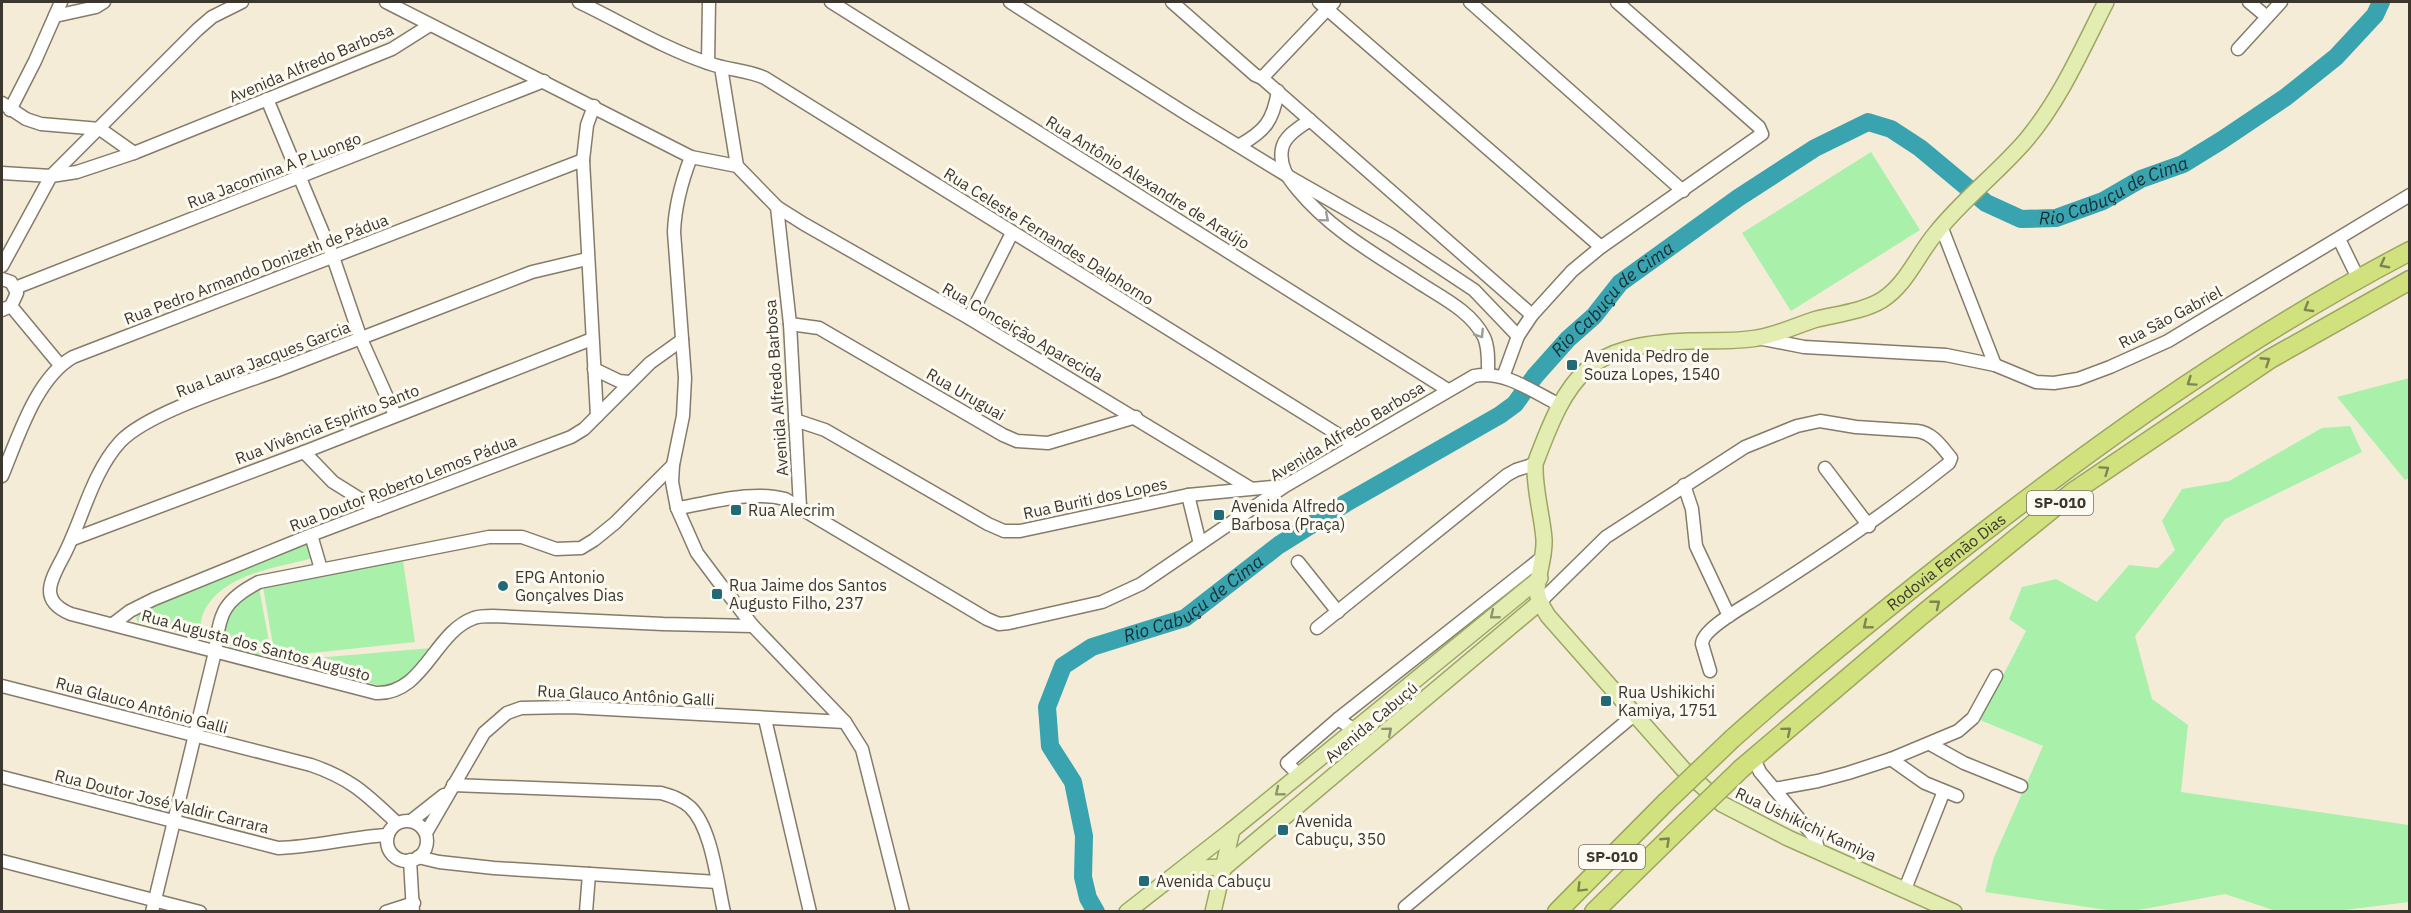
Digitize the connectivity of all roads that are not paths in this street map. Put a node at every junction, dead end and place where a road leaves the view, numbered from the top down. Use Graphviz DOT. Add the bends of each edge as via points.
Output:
graph roads {
  1 [pos="61,2"];
  2 [pos="104,2"];
  3 [pos="242,2"];
  4 [pos="386,2"];
  5 [pos="579,2"];
  6 [pos="709,2"];
  7 [pos="831,2"];
  8 [pos="1010,2"];
  9 [pos="1019,2"];
  10 [pos="1172,2"];
  11 [pos="1470,2"];
  12 [pos="1617,2"];
  13 [pos="2106,2"];
  14 [pos="2249,2"];
  15 [pos="2281,2"];
  16 [pos="1326,4"];
  17 [pos="1029,13"];
  18 [pos="55,16"];
  19 [pos="2267,17"];
  20 [pos="430,25"];
  21 [pos="2238,49"];
  22 [pos="715,65"];
  23 [pos="1262,78"];
  24 [pos="544,81"];
  25 [pos="1278,91"];
  26 [pos="267,99"];
  27 [pos="594,106"];
  28 [pos="6,107"];
  29 [pos="1310,120"];
  30 [pos="100,129"];
  31 [pos="1239,146"];
  32 [pos="134,153"];
  33 [pos="691,157"];
  34 [pos="582,160"];
  35 [pos="737,166"];
  36 [pos="2,173"];
  37 [pos="1286,175"];
  38 [pos="51,176"];
  39 [pos="300,178"];
  40 [pos="1683,191"];
  41 [pos="2409,195"];
  42 [pos="777,207"];
  43 [pos="1941,226"];
  44 [pos="1012,233"];
  45 [pos="2339,239"];
  46 [pos="1601,248"];
  47 [pos="2409,251"];
  48 [pos="10,252"];
  49 [pos="333,257"];
  50 [pos="587,259"];
  51 [pos="2,266"];
  52 [pos="2358,278"];
  53 [pos="2409,280"];
  54 [pos="9,283"];
  55 [pos="6,308"];
  56 [pos="1532,315"];
  57 [pos="969,318"];
  58 [pos="790,324"];
  59 [pos="1518,336"];
  60 [pos="1757,338"];
  61 [pos="361,339"];
  62 [pos="592,339"];
  63 [pos="682,340"];
  64 [pos="60,365"];
  65 [pos="1995,365"];
  66 [pos="594,369"];
  67 [pos="1488,374"];
  68 [pos="1508,379"];
  69 [pos="629,382"];
  70 [pos="1448,390"];
  71 [pos="1560,405"];
  72 [pos="395,415"];
  73 [pos="597,417"];
  74 [pos="1136,417"];
  75 [pos="795,420"];
  76 [pos="1355,445"];
  77 [pos="304,452"];
  78 [pos="1535,464"];
  79 [pos="673,465"];
  80 [pos="1825,468"];
  81 [pos="2,476"];
  82 [pos="1684,485"];
  83 [pos="1285,486"];
  84 [pos="1250,488"];
  85 [pos="1188,495"];
  86 [pos="800,507"];
  87 [pos="677,508"];
  88 [pos="378,510"];
  89 [pos="1869,526"];
  90 [pos="311,535"];
  91 [pos="73,539"];
  92 [pos="1200,544"];
  93 [pos="1544,556"];
  94 [pos="1298,562"];
  95 [pos="321,569"];
  96 [pos="1540,578"];
  97 [pos="52,598"];
  98 [pos="1540,602"];
  99 [pos="1338,612"];
  100 [pos="1729,616"];
  101 [pos="113,624"];
  102 [pos="753,626"];
  103 [pos="1317,628"];
  104 [pos="215,647"];
  105 [pos="1710,671"];
  106 [pos="1996,676"];
  107 [pos="2,686"];
  108 [pos="1634,715"];
  109 [pos="765,718"];
  110 [pos="1338,719"];
  111 [pos="844,722"];
  112 [pos="1353,729"];
  113 [pos="195,737"];
  114 [pos="1930,744"];
  115 [pos="1370,746"];
  116 [pos="1891,759"];
  117 [pos="1748,763"];
  118 [pos="1299,775"];
  119 [pos="2,777"];
  120 [pos="2021,786"];
  121 [pos="450,789"];
  122 [pos="1774,789"];
  123 [pos="1944,791"];
  124 [pos="1957,796"];
  125 [pos="1248,817"];
  126 [pos="173,821"];
  127 [pos="411,821"];
  128 [pos="397,823"];
  129 [pos="1232,830"];
  130 [pos="426,833"];
  131 [pos="388,835"];
  132 [pos="1264,835"];
  133 [pos="1818,851"];
  134 [pos="1233,853"];
  135 [pos="414,859"];
  136 [pos="2,861"];
  137 [pos="1225,867"];
  138 [pos="589,874"];
  139 [pos="1176,875"];
  140 [pos="717,882"];
  141 [pos="1905,889"];
  142 [pos="154,906"];
  143 [pos="413,907"];
  144 [pos="1405,907"];
  145 [pos="200,912"];
  146 [pos="386,912"];
  147 [pos="586,912"];
  148 [pos="724,912"];
  149 [pos="810,912"];
  150 [pos="903,912"];
  151 [pos="1127,912"];
  152 [pos="1213,912"];
  153 [pos="1557,912"];
  154 [pos="1594,912"];
  155 [pos="1954,912"];
  1 -- 18 [label="street"];
  2 -- 18 [label="street"];
  3 -- 30 [label="street" via="212,17 197,30"];
  4 -- 20 [label="street"];
  5 -- 22 [label="street, Rua Celeste Fernandes Dalphorno"];
  6 -- 22 [label="street"];
  7 -- 70 [label="street, Rua Antônio Alexandre de Araújo"];
  8 -- 17 [label="street"];
  9 -- 17 [label="street"];
  10 -- 23 [label="street"];
  11 -- 40 [label="street"];
  12 -- 40 [label="street" via="1762,130 1761,137"];
  13 -- 43 [label="main road" via="2048,111 2000,168"];
  14 -- 19 [label="street"];
  15 -- 19 [label="street"];
  16 -- 23 [label="street"];
  16 -- 46 [label="street"];
  17 -- 31 [label="street"];
  18 -- 28 [label="street"];
  19 -- 21 [label="street"];
  20 -- 24 [label="street"];
  20 -- 26 [label="street, Avenida Alfredo Barbosa" via="392,49"];
  22 -- 35 [label="street"];
  22 -- 44 [label="street, Rua Celeste Fernandes Dalphorno" via="765,78"];
  23 -- 25 [label="street"];
  24 -- 27 [label="street"];
  24 -- 39 [label="street, Rua Jacomina A P Luongo"];
  25 -- 29 [label="street"];
  25 -- 31 [label="street" via="1275,111 1260,134"];
  26 -- 32 [label="street, Avenida Alfredo Barbosa"];
  26 -- 39 [label="street"];
  27 -- 33 [label="street"];
  27 -- 34 [label="street"];
  28 -- 30 [label="street" via="41,124"];
  29 -- 37 [label="street" via="1289,136 1282,147"];
  29 -- 56 [label="street"];
  30 -- 32 [label="street"];
  30 -- 38 [label="street"];
  31 -- 37 [label="street"];
  32 -- 38 [label="street, Avenida Alfredo Barbosa"];
  33 -- 35 [label="street"];
  33 -- 63 [label="street" via="675,210"];
  34 -- 49 [label="street, Rua Pedro Armando Donizeth de Pádua"];
  34 -- 50 [label="street"];
  35 -- 42 [label="street"];
  36 -- 38 [label="street, Avenida Alfredo Barbosa"];
  37 -- 59 [label="street" via="1391,235 1474,290"];
  37 -- 67 [label="street, one-way" via="1313,208 1343,233 1464,312 1484,337"];
  38 -- 48 [label="street"];
  39 -- 49 [label="street"];
  39 -- 54 [label="street, Rua Jacomina A P Luongo"];
  40 -- 46 [label="street"];
  41 -- 45 [label="street, Rua São Gabriel"];
  42 -- 57 [label="street, Rua Conceição Aparecida"];
  42 -- 58 [label="street, Avenida Alfredo Barbosa"];
  43 -- 60 [label="main road" via="1902,281 1873,305"];
  43 -- 65 [label="street"];
  44 -- 57 [label="street"];
  44 -- 76 [label="street, Rua Celeste Fernandes Dalphorno"];
  45 -- 52 [label="street"];
  45 -- 65 [label="street, Rua São Gabriel" via="2168,341 2110,368 2054,383 2036,382"];
  46 -- 56 [label="street" via="1572,271"];
  47 -- 52 [label="highway, Rodovia Fernão Dias / SP-010, one-way"];
  48 -- 51 [label="street"];
  48 -- 54 [label="street"];
  49 -- 61 [label="street"];
  49 -- 64 [label="street, Rua Pedro Armando Donizeth de Pádua"];
  50 -- 61 [label="street, Rua Laura Jacques Garcia" via="532,272"];
  50 -- 62 [label="street"];
  52 -- 153 [label="highway, Rodovia Fernão Dias / SP-010, one-way, bridge" via="2257,338 2061,472 1905,593 1732,739"];
  117 -- 53 [label="highway, Rodovia Fernão Dias / SP-010, one-way" via="2073,492 2270,359"];
  54 -- 55 [label="street" via="16,298"];
  55 -- 64 [label="street"];
  56 -- 59 [label="street"];
  57 -- 74 [label="street, Rua Conceição Aparecida"];
  58 -- 74 [label="street, Rua Uruguai" via="819,328 1017,441 1048,443"];
  58 -- 75 [label="street, Avenida Alfredo Barbosa"];
  59 -- 68 [label="street"];
  60 -- 65 [label="street, Rua São Gabriel" via="1803,347 1946,355"];
  60 -- 71 [label="main road" via="1653,343 1614,353 1586,368"];
  61 -- 72 [label="street"];
  61 -- 91 [label="street, Rua Laura Jacques Garcia" via="197,401 122,439 102,467"];
  62 -- 66 [label="street"];
  62 -- 72 [label="street, Rua Vivência Espírito Santo"];
  63 -- 69 [label="street, Rua Doutor Roberto Lemos Pádua"];
  63 -- 79 [label="street" via="683,416"];
  64 -- 81 [label="street, Rua Pedro Armando Donizeth de Pádua" via="31,409"];
  66 -- 69 [label="street"];
  66 -- 73 [label="street"];
  67 -- 68 [label="street"];
  67 -- 70 [label="street, Avenida Alfredo Barbosa" via="1474,376"];
  68 -- 71 [label="street"];
  69 -- 73 [label="street, Rua Doutor Roberto Lemos Pádua"];
  70 -- 76 [label="street, Avenida Alfredo Barbosa"];
  71 -- 78 [label="main road"];
  72 -- 77 [label="street, Rua Vivência Espírito Santo"];
  73 -- 88 [label="street, Rua Doutor Roberto Lemos Pádua" via="571,437"];
  74 -- 84 [label="street, Rua Conceição Aparecida"];
  75 -- 85 [label="street, Rua Buriti dos Lopes" via="825,430 1004,531 1020,531"];
  75 -- 86 [label="street, Avenida Alfredo Barbosa"];
  76 -- 83 [label="street, Avenida Alfredo Barbosa"];
  77 -- 88 [label="street" via="333,482"];
  77 -- 91 [label="street, Rua Vivência Espírito Santo"];
  78 -- 93 [label="main road"];
  78 -- 99 [label="street" via="1507,476"];
  79 -- 87 [label="street"];
  79 -- 95 [label="street" via="615,523 581,548 556,549 522,537 489,537"];
  80 -- 89 [label="street"];
  82 -- 89 [label="street" via="1745,447 1797,426 1820,421 1925,432 1949,456 1949,463"];
  82 -- 98 [label="street" via="1606,537"];
  82 -- 100 [label="street" via="1692,509 1696,546"];
  83 -- 84 [label="street, Rua Buriti dos Lopes"];
  83 -- 92 [label="street, Avenida Alfredo Barbosa"];
  84 -- 85 [label="street, Rua Buriti dos Lopes"];
  85 -- 92 [label="street"];
  86 -- 87 [label="street" via="772,495"];
  86 -- 92 [label="street, Avenida Alfredo Barbosa" via="999,624 1102,602 1141,584"];
  87 -- 102 [label="street" via="697,553"];
  88 -- 90 [label="street, Rua Doutor Roberto Lemos Pádua"];
  89 -- 100 [label="street"];
  90 -- 95 [label="street"];
  90 -- 101 [label="street, Rua Doutor Roberto Lemos Pádua" via="154,599"];
  91 -- 97 [label="street, Rua Laura Jacques Garcia" via="51,578"];
  93 -- 96 [label="main road"];
  93 -- 110 [label="street"];
  94 -- 99 [label="street"];
  95 -- 104 [label="street" via="259,582 241,591 229,601 222,615"];
  96 -- 98 [label="main road"];
  96 -- 112 [label="main road, Avenida Cabuçú, one-way"];
  97 -- 101 [label="street, Rua Augusta dos Santos Augusto" via="71,614"];
  98 -- 108 [label="main road, Rua Ushikichi Kamiya"];
  115 -- 98 [label="main road, Avenida Cabuçú, one-way"];
  99 -- 103 [label="street"];
  100 -- 105 [label="street" via="1702,640"];
  101 -- 104 [label="street, Rua Augusta dos Santos Augusto"];
  102 -- 104 [label="street, Rua Augusta dos Santos Augusto" via="475,617 455,630 408,682 389,694"];
  102 -- 111 [label="street"];
  104 -- 113 [label="street"];
  106 -- 114 [label="street" via="1968,724"];
  107 -- 113 [label="street, Rua Glauco Antônio Galli"];
  108 -- 133 [label="main road, Rua Ushikichi Kamiya" via="1711,796 1764,827"];
  108 -- 144 [label="street"];
  109 -- 111 [label="street, Rua Glauco Antônio Galli"];
  109 -- 121 [label="street, Rua Glauco Antônio Galli" via="570,707 521,708 507,713 484,733"];
  109 -- 149 [label="street"];
  110 -- 112 [label="street"];
  110 -- 118 [label="street" via="1287,763"];
  111 -- 150 [label="street" via="862,748"];
  112 -- 115 [label="street"];
  112 -- 118 [label="main road, Avenida Cabuçú"];
  113 -- 126 [label="street"];
  113 -- 128 [label="street, Rua Glauco Antônio Galli" via="336,774 356,786"];
  114 -- 116 [label="street"];
  114 -- 120 [label="street" via="1964,763"];
  115 -- 132 [label="main road, Avenida Cabuçú"];
  116 -- 122 [label="street" via="1826,779"];
  116 -- 123 [label="street" via="1917,779"];
  117 -- 122 [label="street"];
  154 -- 117 [label="highway, Rodovia Fernão Dias / SP-010, one-way, bridge"];
  118 -- 125 [label="main road, Avenida Cabuçú, one-way"];
  119 -- 126 [label="street, Rua Doutor José Valdir Carrara"];
  121 -- 127 [label="street, Rua Glauco Antônio Galli"];
  121 -- 130 [label="street, Rua Glauco Antônio Galli"];
  121 -- 140 [label="street" via="661,793 678,798 690,807 706,835"];
  122 -- 133 [label="street" via="1816,839"];
  123 -- 124 [label="street"];
  123 -- 141 [label="street"];
  125 -- 129 [label="main road, Avenida Cabuçú"];
  125 -- 132 [label="main road" via="1257,819"];
  126 -- 131 [label="street, Rua Doutor José Valdir Carrara" via="278,848"];
  126 -- 142 [label="street"];
  127 -- 128 [label="street"];
  127 -- 130 [label="street"];
  128 -- 131 [label="street"];
  129 -- 134 [label="main road"];
  129 -- 139 [label="main road, Avenida Cabuçú"];
  130 -- 135 [label="street" via="426,847"];
  131 -- 135 [label="street" via="392,854"];
  132 -- 134 [label="main road, Avenida Cabuçú"];
  133 -- 141 [label="main road, Rua Ushikichi Kamiya"];
  134 -- 137 [label="main road"];
  135 -- 138 [label="street"];
  135 -- 143 [label="street"];
  136 -- 142 [label="street"];
  137 -- 139 [label="main road" via="1197,868"];
  137 -- 152 [label="main road"];
  138 -- 140 [label="street"];
  138 -- 147 [label="street"];
  139 -- 151 [label="main road, Avenida Cabuçú"];
  140 -- 148 [label="street"];
  141 -- 155 [label="main road, Rua Ushikichi Kamiya"];
  142 -- 145 [label="street"];
  143 -- 146 [label="street"];
}
